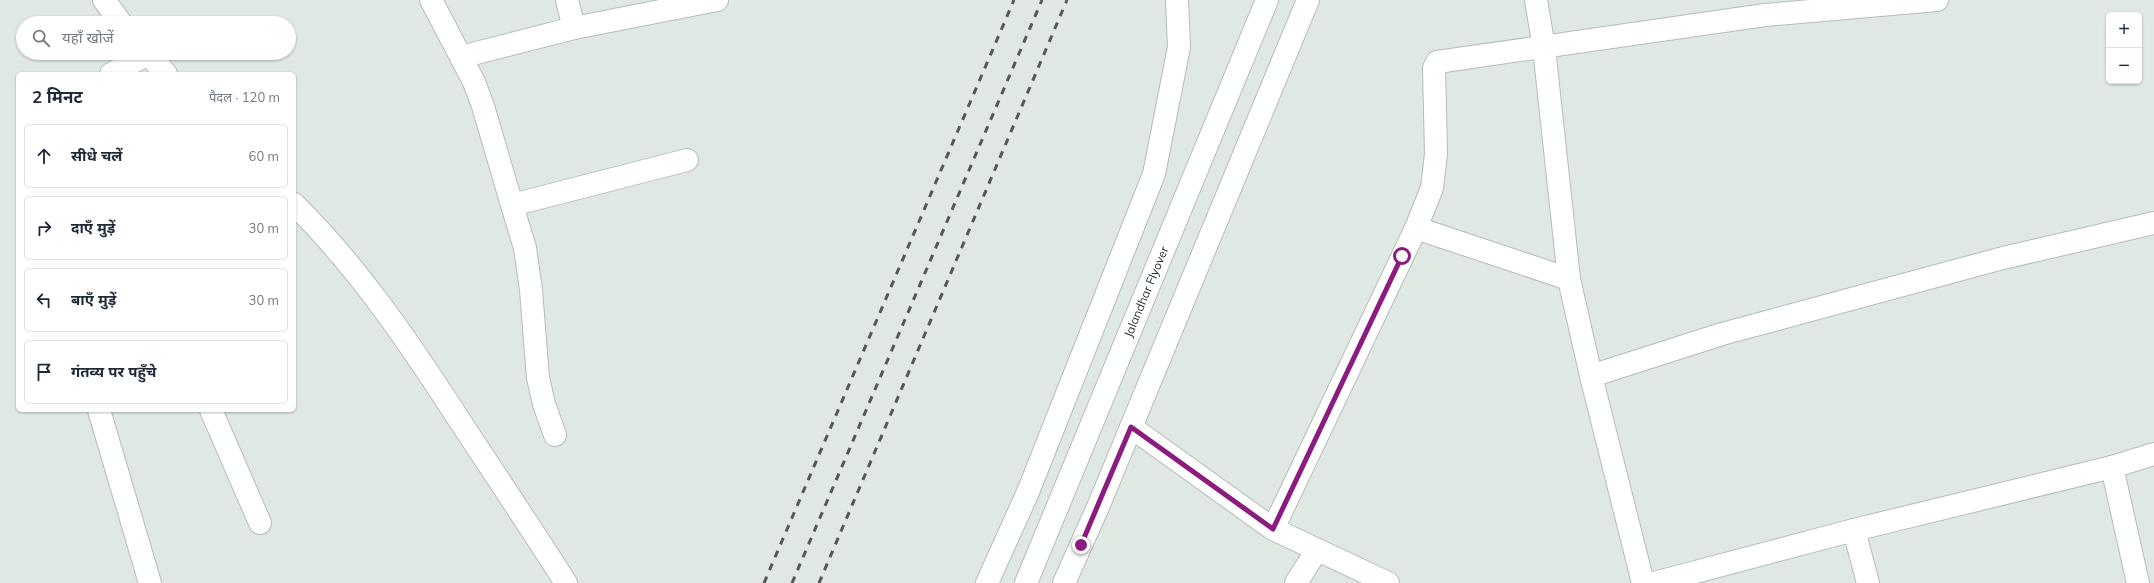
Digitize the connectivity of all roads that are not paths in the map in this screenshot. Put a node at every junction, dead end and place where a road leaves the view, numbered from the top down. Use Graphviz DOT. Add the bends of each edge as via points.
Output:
graph roads {
  1 [pos="104,0"];
  2 [pos="431,0"];
  3 [pos="567,0"];
  4 [pos="717,0"];
  5 [pos="1177,0"];
  6 [pos="1267,0"];
  7 [pos="1308,0"];
  8 [pos="1536,0"];
  9 [pos="1937,0"];
  10 [pos="670,4"];
  11 [pos="116,16"];
  12 [pos="574,28"];
  13 [pos="1544,48"];
  14 [pos="461,56"];
  15 [pos="136,60"];
  16 [pos="154,60"];
  17 [pos="115,72"];
  18 [pos="164,72"];
  19 [pos="687,160"];
  20 [pos="512,204"];
  21 [pos="296,206"];
  22 [pos="2154,223"];
  23 [pos="1416,228"];
  24 [pos="1569,280"];
  25 [pos="1591,376"];
  26 [pos="100,412"];
  27 [pos="212,412"];
  28 [pos="1131,427"];
  29 [pos="555,435"];
  30 [pos="2154,454"];
  31 [pos="2112,467"];
  32 [pos="260,523"];
  33 [pos="1273,529"];
  34 [pos="1854,530"];
  35 [pos="1317,550"];
  36 [pos="150,583"];
  37 [pos="566,583"];
  38 [pos="987,583"];
  39 [pos="1026,583"];
  40 [pos="1064,583"];
  41 [pos="1296,583"];
  42 [pos="1388,583"];
  43 [pos="1643,583"];
  44 [pos="1654,583"];
  45 [pos="1868,583"];
  46 [pos="2138,583"];
  1 -- 11 [label="street"];
  2 -- 14 [label="street"];
  3 -- 12 [label="street"];
  4 -- 10 [label="street"];
  5 -- 38 [label="street" via="1179,47 1154,174 1028,492"];
  6 -- 39 [label="street, Jalandhar Flyover"];
  7 -- 28 [label="street"];
  8 -- 13 [label="street"];
  9 -- 13 [label="street" via="1765,15"];
  10 -- 12 [label="street"];
  12 -- 14 [label="street"];
  13 -- 23 [label="street" via="1439,61 1435,64 1436,154 1432,188"];
  13 -- 24 [label="street"];
  14 -- 20 [label="street" via="484,106"];
  15 -- 17 [label="street"];
  16 -- 18 [label="street"];
  19 -- 20 [label="street"];
  20 -- 29 [label="street" via="525,248 532,290 538,378"];
  21 -- 37 [label="street" via="365,286 419,357"];
  22 -- 25 [label="street" via="2002,258 1730,332"];
  23 -- 24 [label="street"];
  23 -- 33 [label="street"];
  24 -- 25 [label="street"];
  25 -- 43 [label="street"];
  26 -- 36 [label="street"];
  27 -- 32 [label="street"];
  28 -- 33 [label="street"];
  28 -- 40 [label="street"];
  30 -- 31 [label="street"];
  31 -- 34 [label="street"];
  31 -- 46 [label="street"];
  33 -- 35 [label="street"];
  34 -- 44 [label="street"];
  34 -- 45 [label="street"];
  35 -- 41 [label="street"];
  35 -- 42 [label="street"];
}
